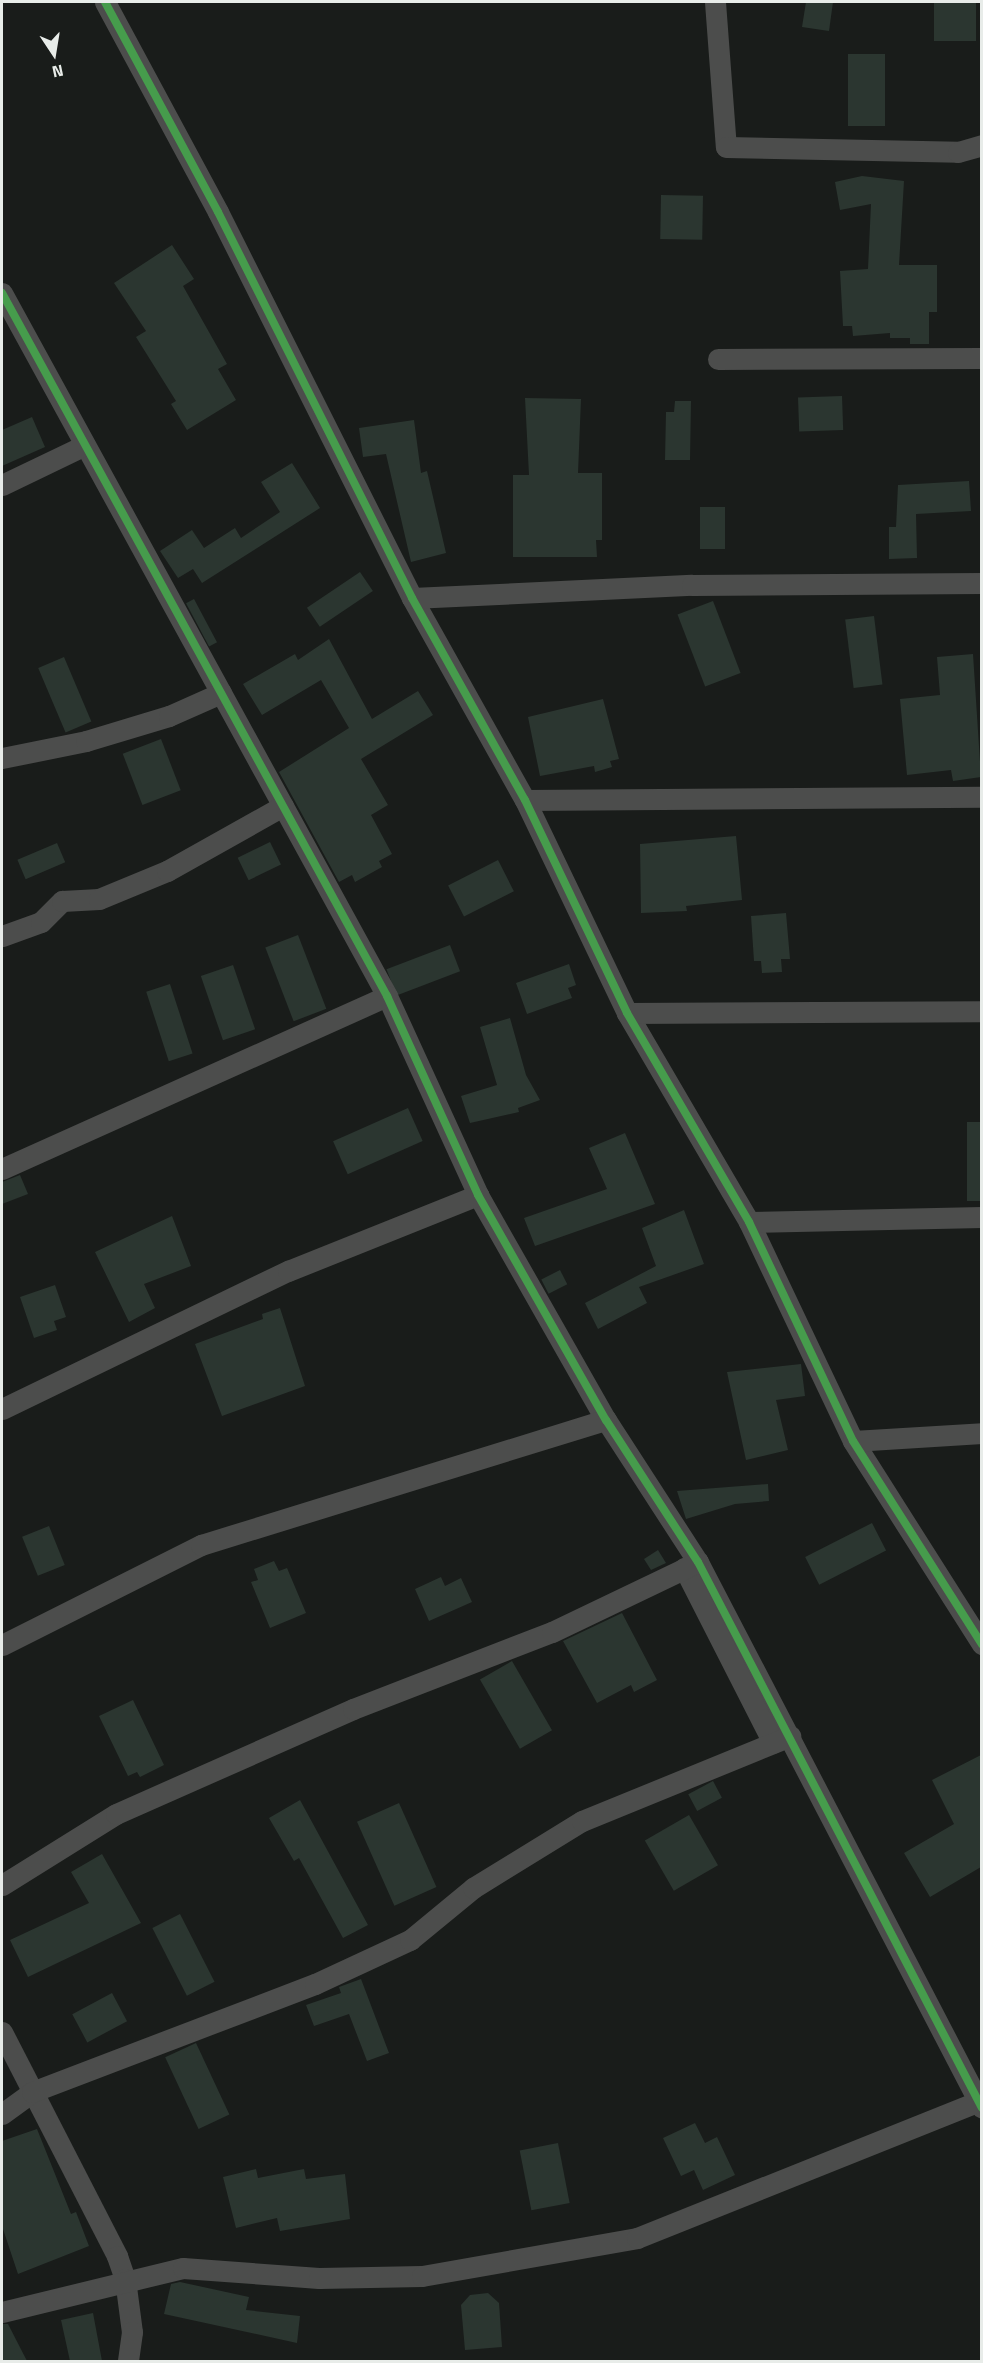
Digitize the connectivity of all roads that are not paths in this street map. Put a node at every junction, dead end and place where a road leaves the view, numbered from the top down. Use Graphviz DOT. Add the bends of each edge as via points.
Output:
graph roads {
  1 [pos="105,2"];
  2 [pos="716,2"];
  3 [pos="981,145"];
  4 [pos="2,293"];
  5 [pos="981,358"];
  6 [pos="718,359"];
  7 [pos="85,445"];
  8 [pos="2,485"];
  9 [pos="981,584"];
  10 [pos="412,597"];
  11 [pos="221,693"];
  12 [pos="2,758"];
  13 [pos="981,797"];
  14 [pos="525,801"];
  15 [pos="283,806"];
  16 [pos="2,936"];
  17 [pos="387,996"];
  18 [pos="981,1011"];
  19 [pos="627,1013"];
  20 [pos="2,1169"];
  21 [pos="478,1195"];
  22 [pos="981,1217"];
  23 [pos="749,1222"];
  24 [pos="2,1409"];
  25 [pos="606,1420"];
  26 [pos="981,1433"];
  27 [pos="853,1441"];
  28 [pos="691,1565"];
  29 [pos="981,1641"];
  30 [pos="2,1645"];
  31 [pos="781,1739"];
  32 [pos="2,1885"];
  33 [pos="2,2032"];
  34 [pos="32,2092"];
  35 [pos="980,2105"];
  36 [pos="2,2114"];
  37 [pos="125,2279"];
  38 [pos="2,2312"];
  39 [pos="128,2361"];
  1 -- 10 [label="street" via="218,212"];
  2 -- 3 [label="street" via="726,147 958,152"];
  4 -- 7 [label="street"];
  5 -- 6 [label="street"];
  7 -- 8 [label="street"];
  7 -- 11 [label="street"];
  9 -- 10 [label="street" via="692,585"];
  10 -- 14 [label="street"];
  11 -- 12 [label="street" via="169,716 86,741"];
  11 -- 15 [label="street"];
  13 -- 14 [label="street"];
  14 -- 19 [label="street"];
  15 -- 16 [label="street" via="167,871 99,899 62,901 41,922"];
  15 -- 17 [label="street"];
  17 -- 20 [label="street"];
  17 -- 21 [label="street"];
  18 -- 19 [label="street"];
  19 -- 23 [label="street"];
  21 -- 24 [label="street" via="288,1271"];
  21 -- 25 [label="street"];
  22 -- 23 [label="street"];
  23 -- 27 [label="street"];
  25 -- 28 [label="street"];
  25 -- 30 [label="street" via="201,1545"];
  26 -- 27 [label="street"];
  27 -- 29 [label="street"];
  28 -- 31 [label="street"];
  28 -- 32 [label="street" via="552,1632 353,1709 116,1814"];
  31 -- 34 [label="street" via="582,1821 473,1888 410,1940 315,1984"];
  31 -- 35 [label="street"];
  33 -- 34 [label="street"];
  34 -- 36 [label="street"];
  34 -- 37 [label="street"];
  35 -- 37 [label="street" via="637,2238 422,2276 318,2278 183,2268"];
  37 -- 38 [label="street"];
  37 -- 39 [label="street" via="132,2331"];
}
